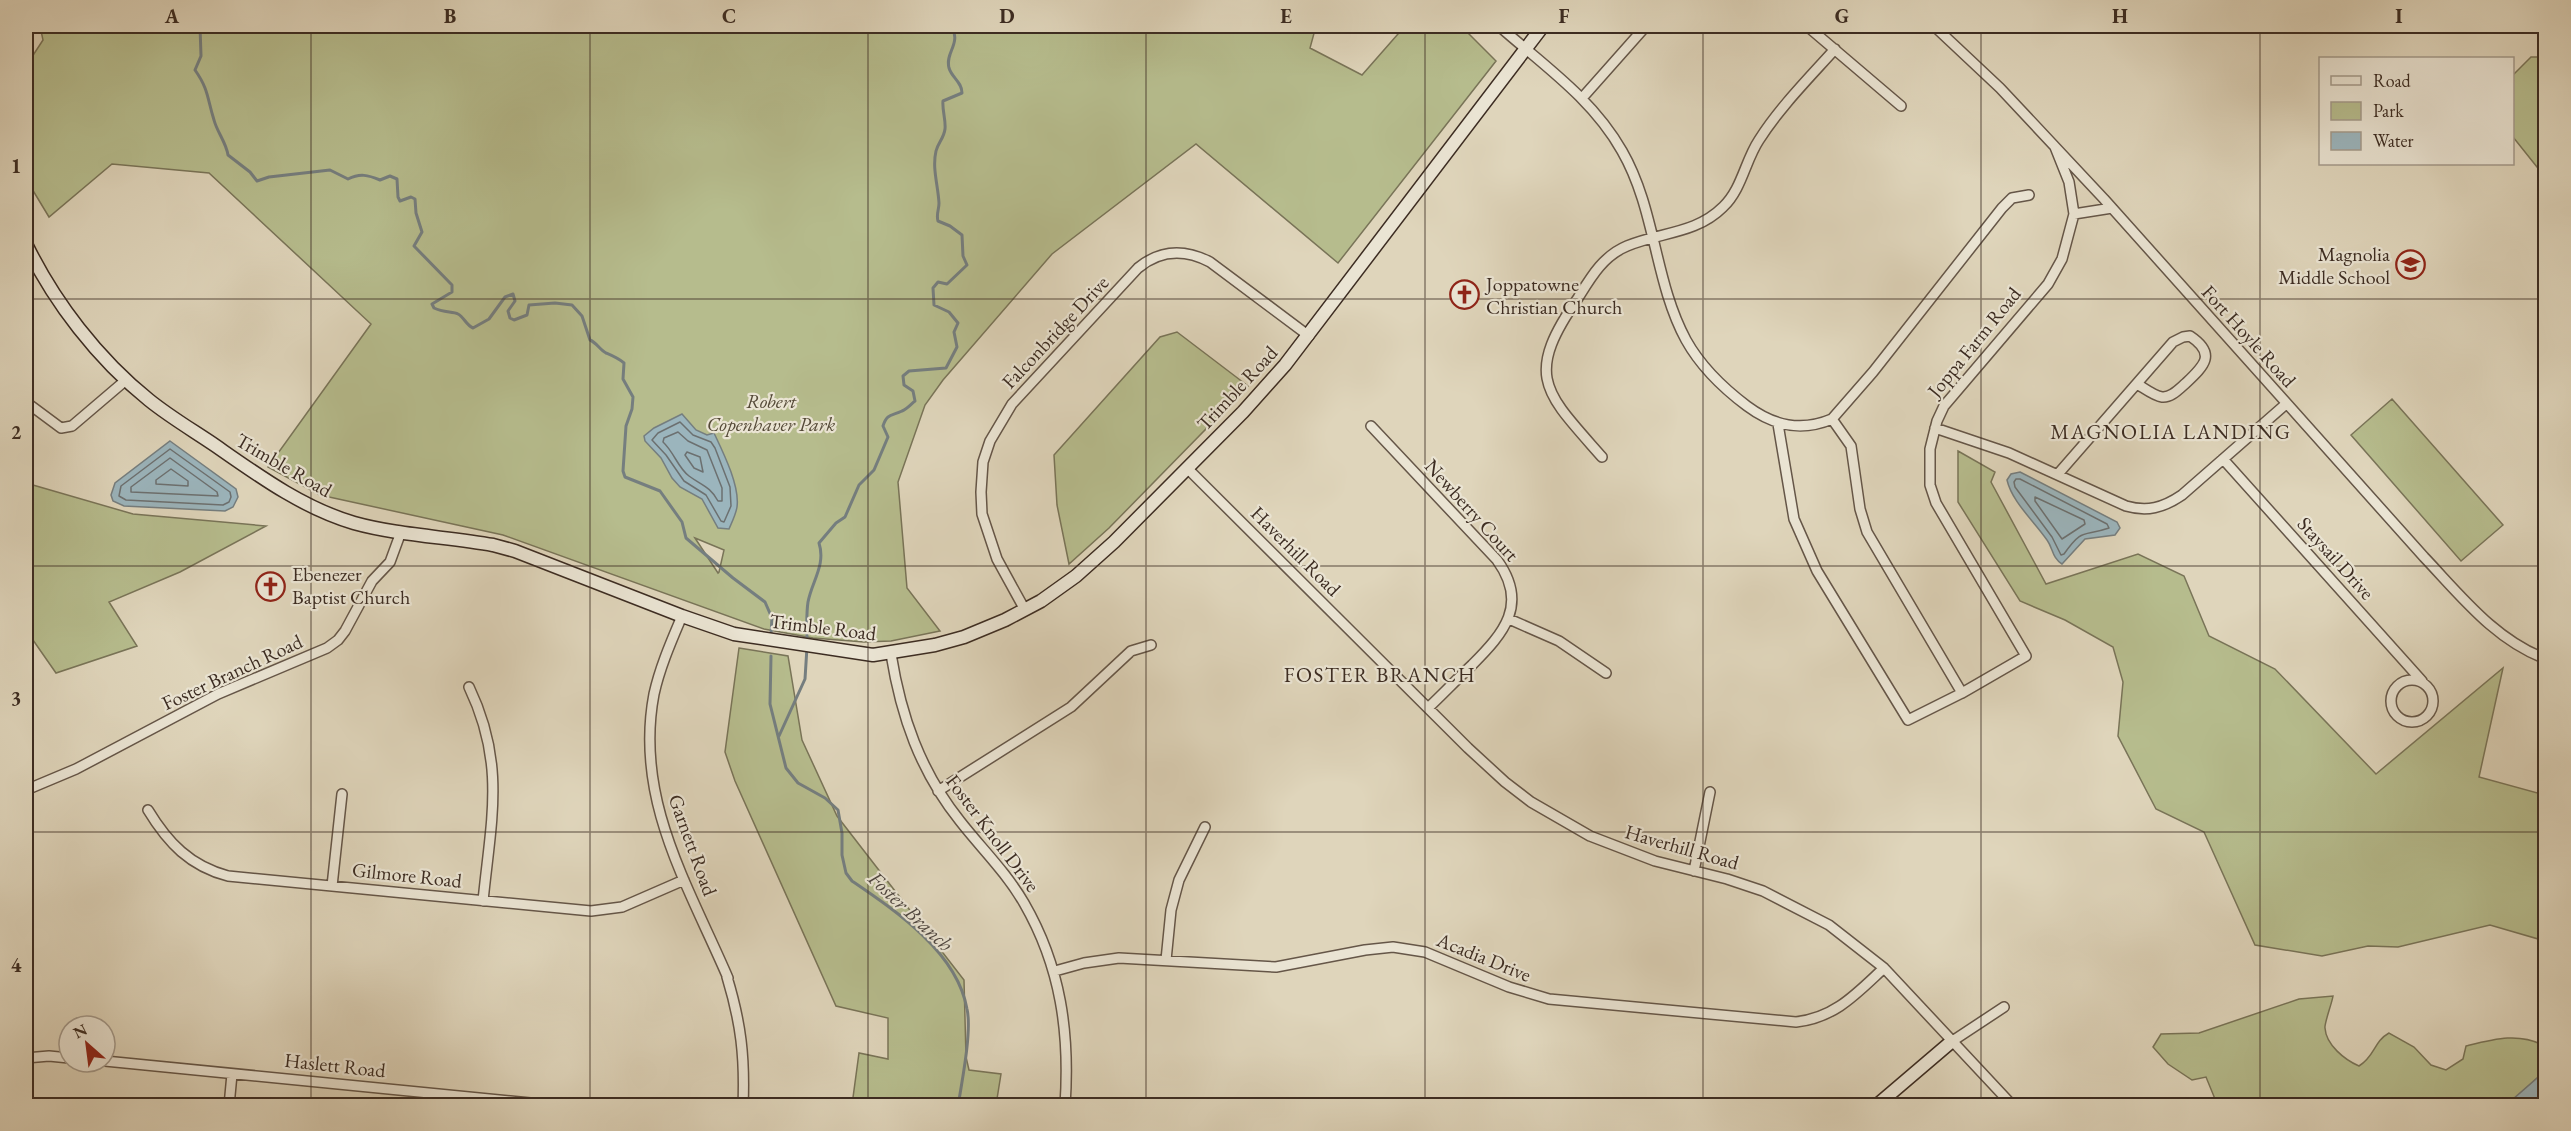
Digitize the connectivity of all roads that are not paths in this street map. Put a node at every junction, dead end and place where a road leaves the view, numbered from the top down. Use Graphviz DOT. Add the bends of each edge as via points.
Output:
graph roads {
  1 [pos="1499,26"];
  2 [pos="1543,26"];
  3 [pos="1646,26"];
  4 [pos="1807,26"];
  5 [pos="1934,26"];
  6 [pos="1526,49"];
  7 [pos="1835,49"];
  8 [pos="1583,97"];
  9 [pos="1901,106"];
  10 [pos="2055,147"];
  11 [pos="2029,195"];
  12 [pos="2112,208"];
  13 [pos="2074,214"];
  14 [pos="1654,238"];
  15 [pos="26,244"];
  16 [pos="1309,336"];
  17 [pos="126,380"];
  18 [pos="2137,384"];
  19 [pos="26,402"];
  20 [pos="2286,404"];
  21 [pos="1832,419"];
  22 [pos="1778,423"];
  23 [pos="1371,426"];
  24 [pos="1935,428"];
  25 [pos="1602,457"];
  26 [pos="2223,459"];
  27 [pos="1187,468"];
  28 [pos="2058,474"];
  29 [pos="401,532"];
  30 [pos="1025,610"];
  31 [pos="682,616"];
  32 [pos="1509,620"];
  33 [pos="1151,645"];
  34 [pos="891,654"];
  35 [pos="2546,659"];
  36 [pos="1606,673"];
  37 [pos="2422,681"];
  38 [pos="469,687"];
  39 [pos="1962,693"];
  40 [pos="1428,708"];
  41 [pos="26,790"];
  42 [pos="938,791"];
  43 [pos="1710,792"];
  44 [pos="342,794"];
  45 [pos="148,810"];
  46 [pos="1205,827"];
  47 [pos="1694,871"];
  48 [pos="684,880"];
  49 [pos="332,886"];
  50 [pos="483,901"];
  51 [pos="1166,960"];
  52 [pos="1884,968"];
  53 [pos="1054,971"];
  54 [pos="2004,1006"];
  55 [pos="1951,1042"];
  56 [pos="57,1057"];
  57 [pos="26,1058"];
  58 [pos="117,1062"];
  59 [pos="232,1074"];
  60 [pos="229,1106"];
  61 [pos="561,1106"];
  62 [pos="743,1106"];
  63 [pos="1065,1106"];
  64 [pos="1876,1106"];
  65 [pos="2013,1106"];
  1 -- 6 [label="street"];
  2 -- 6 [label="street, Trimble Road"];
  3 -- 8 [label="street"];
  4 -- 7 [label="street"];
  5 -- 10 [label="street, Fort Hoyle Road"];
  6 -- 8 [label="street"];
  6 -- 16 [label="street, Trimble Road"];
  7 -- 9 [label="street"];
  7 -- 14 [label="street" via="1760,138 1725,206 1696,226"];
  8 -- 14 [label="street" via="1608,127 1630,165"];
  10 -- 12 [label="street, Fort Hoyle Road"];
  10 -- 13 [label="street, Joppa Farm Road" via="2069,182"];
  11 -- 21 [label="street" via="2012,198 2002,208"];
  12 -- 13 [label="street"];
  12 -- 20 [label="street, Fort Hoyle Road"];
  13 -- 24 [label="street, Joppa Farm Road" via="2062,259 2048,284 1944,406"];
  14 -- 22 [label="street" via="1671,304 1696,356 1732,395 1760,416"];
  14 -- 25 [label="street" via="1626,246 1600,265 1551,340 1546,365 1551,393 1559,409"];
  15 -- 17 [label="street, Trimble Road" via="40,273 72,318"];
  16 -- 27 [label="street, Trimble Road" via="1251,404"];
  16 -- 30 [label="street, Falconbridge Drive" via="1195,254 1163,254 1138,268 1012,404 990,441 983,462 982,514 997,559"];
  17 -- 19 [label="street" via="72,426 61,428"];
  17 -- 29 [label="street, Trimble Road" via="231,458 306,504 353,523"];
  18 -- 18 [label="street" via="2173,342 2182,337 2190,336 2206,353 2202,368 2170,395 2162,397"];
  18 -- 28 [label="street"];
  20 -- 26 [label="street"];
  20 -- 35 [label="street, Fort Hoyle Road" via="2492,627 2510,642"];
  21 -- 22 [label="street" via="1806,427"];
  21 -- 39 [label="street" via="1851,446 1867,532"];
  22 -- 39 [label="street" via="1794,519 1817,572 1908,720"];
  23 -- 32 [label="street, Newberry Court" via="1503,569 1510,587"];
  24 -- 28 [label="street"];
  24 -- 39 [label="street, Joppa Farm Road" via="1929,467 1936,504 2026,656"];
  26 -- 28 [label="street" via="2174,500 2144,510 2126,506"];
  26 -- 37 [label="street, Staysail Drive"];
  27 -- 30 [label="street, Trimble Road" via="1096,560"];
  27 -- 40 [label="street, Haverhill Road"];
  29 -- 31 [label="street, Trimble Road" via="515,551"];
  29 -- 41 [label="street, Foster Branch Road" via="390,562 372,581 345,631 327,648 218,694 76,770"];
  30 -- 34 [label="street, Trimble Road" via="964,637"];
  31 -- 34 [label="street, Trimble Road" via="751,637 853,654"];
  31 -- 48 [label="street, Garnett Road" via="657,683 650,740 658,810"];
  32 -- 36 [label="street" via="1559,641"];
  32 -- 40 [label="street" via="1490,647"];
  33 -- 42 [label="street" via="1131,651 1071,706"];
  34 -- 42 [label="street, Foster Knoll Drive" via="907,725"];
  37 -- 37 [label="street, Staysail Drive" via="2434,698 2432,711 2415,723 2401,720 2392,709 2392,695 2401,683"];
  38 -- 50 [label="street" via="488,737 494,775"];
  40 -- 47 [label="street, Haverhill Road" via="1497,775 1550,814 1614,846"];
  42 -- 53 [label="street, Foster Knoll Drive" via="1016,891"];
  43 -- 47 [label="street"];
  44 -- 49 [label="street"];
  45 -- 49 [label="street, Gilmore Road" via="177,850 216,873"];
  46 -- 51 [label="street" via="1179,880 1171,910"];
  47 -- 52 [label="street, Haverhill Road" via="1750,886 1801,909"];
  48 -- 50 [label="street, Gilmore Road" via="636,902 606,910"];
  48 -- 62 [label="street, Garnett Road" via="727,977 739,1020 744,1053"];
  49 -- 50 [label="street, Gilmore Road"];
  51 -- 52 [label="street, Acadia Drive" via="1276,968 1365,950 1402,948 1425,952 1549,999 1796,1022 1832,1013"];
  51 -- 53 [label="street, Acadia Drive" via="1119,958"];
  52 -- 55 [label="street, Haverhill Road"];
  53 -- 63 [label="street, Foster Knoll Drive" via="1066,1035"];
  54 -- 55 [label="street"];
  55 -- 64 [label="street"];
  55 -- 65 [label="street, Haverhill Road"];
  56 -- 57 [label="street"];
  58 -- 59 [label="street, Haslett Road"];
  59 -- 60 [label="street"];
  59 -- 61 [label="street, Haslett Road"];
}
